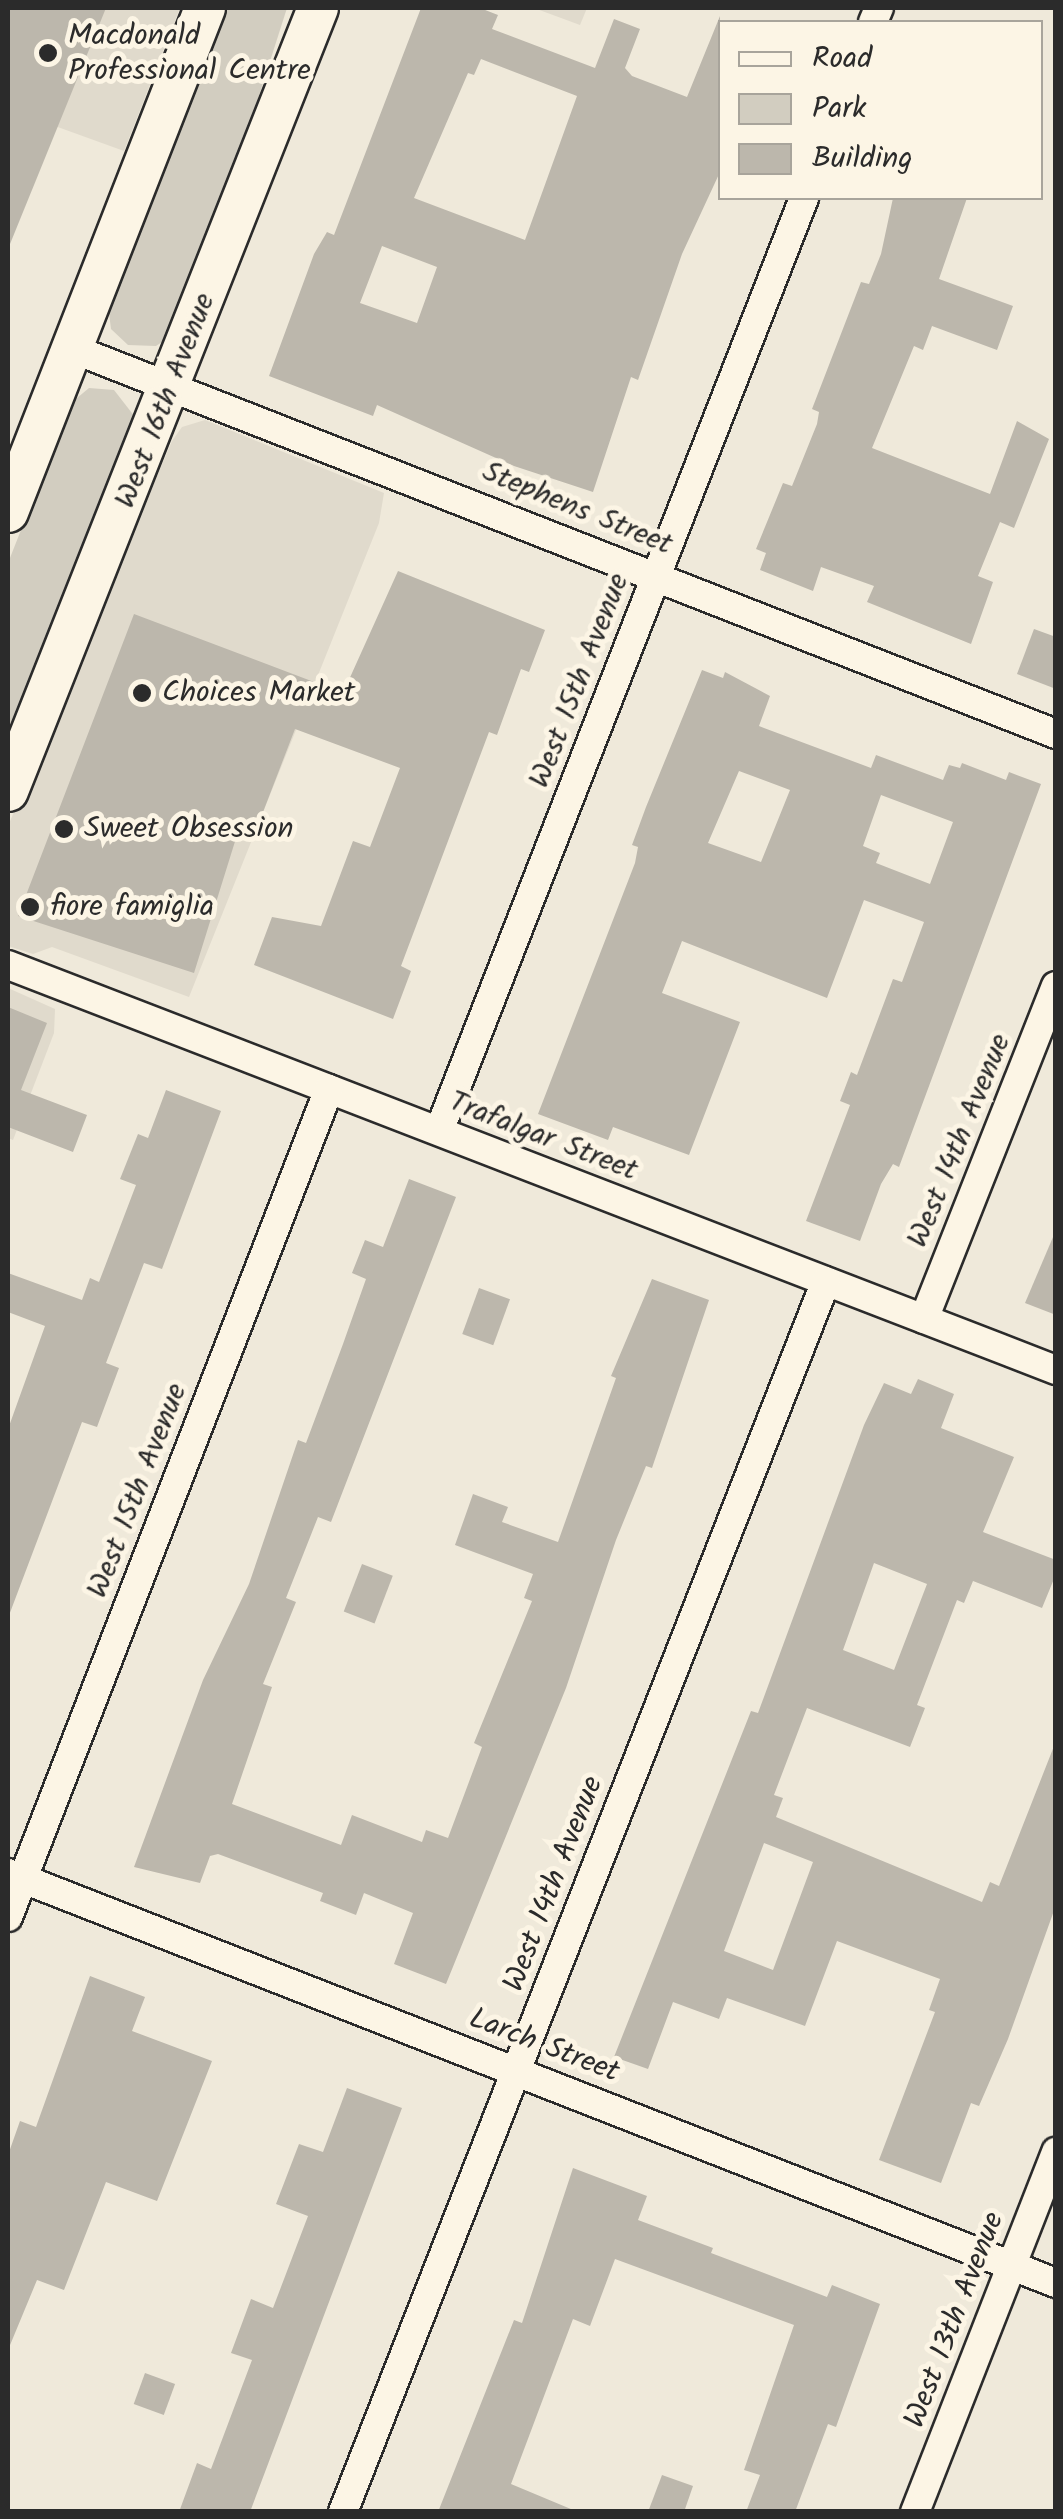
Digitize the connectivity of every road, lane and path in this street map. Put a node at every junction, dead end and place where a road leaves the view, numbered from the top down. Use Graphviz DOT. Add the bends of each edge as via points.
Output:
graph roads {
  1 [pos="206,8"];
  2 [pos="318,8"];
  3 [pos="803,200"];
  4 [pos="73,348"];
  5 [pos="172,386"];
  6 [pos="8,512"];
  7 [pos="656,576"];
  8 [pos="1056,734"];
  9 [pos="8,792"];
  10 [pos="8,965"];
  11 [pos="1056,986"];
  12 [pos="329,1089"];
  13 [pos="439,1132"];
  14 [pos="826,1281"];
  15 [pos="924,1319"];
  16 [pos="1056,1370"];
  17 [pos="15,1876"];
  18 [pos="8,1917"];
  19 [pos="516,2071"];
  20 [pos="1056,2152"];
  21 [pos="1012,2265"];
  22 [pos="1056,2282"];
  23 [pos="343,2512"];
  24 [pos="915,2512"];
  1 -- 4 [label="main road"];
  2 -- 5 [label="main road, West 16th Avenue"];
  3 -- 7 [label="street, West 15th Avenue"];
  4 -- 5 [label="street, Stephens Street"];
  4 -- 6 [label="main road"];
  5 -- 7 [label="street, Stephens Street"];
  5 -- 9 [label="main road, West 16th Avenue"];
  7 -- 8 [label="street, Stephens Street"];
  7 -- 13 [label="street, West 15th Avenue"];
  10 -- 12 [label="street, Trafalgar Street"];
  11 -- 15 [label="street, West 14th Avenue"];
  12 -- 13 [label="street, Trafalgar Street"];
  12 -- 17 [label="street, West 15th Avenue"];
  13 -- 14 [label="street, Trafalgar Street"];
  14 -- 15 [label="street, Trafalgar Street"];
  14 -- 19 [label="street, West 14th Avenue"];
  15 -- 16 [label="street, Trafalgar Street"];
  17 -- 18 [label="street, West 15th Avenue"];
  17 -- 19 [label="street, Larch Street"];
  19 -- 21 [label="street, Larch Street"];
  19 -- 23 [label="street, West 14th Avenue"];
  20 -- 21 [label="street, West 13th Avenue"];
  21 -- 22 [label="street, Larch Street"];
  21 -- 24 [label="street, West 13th Avenue"];
}
